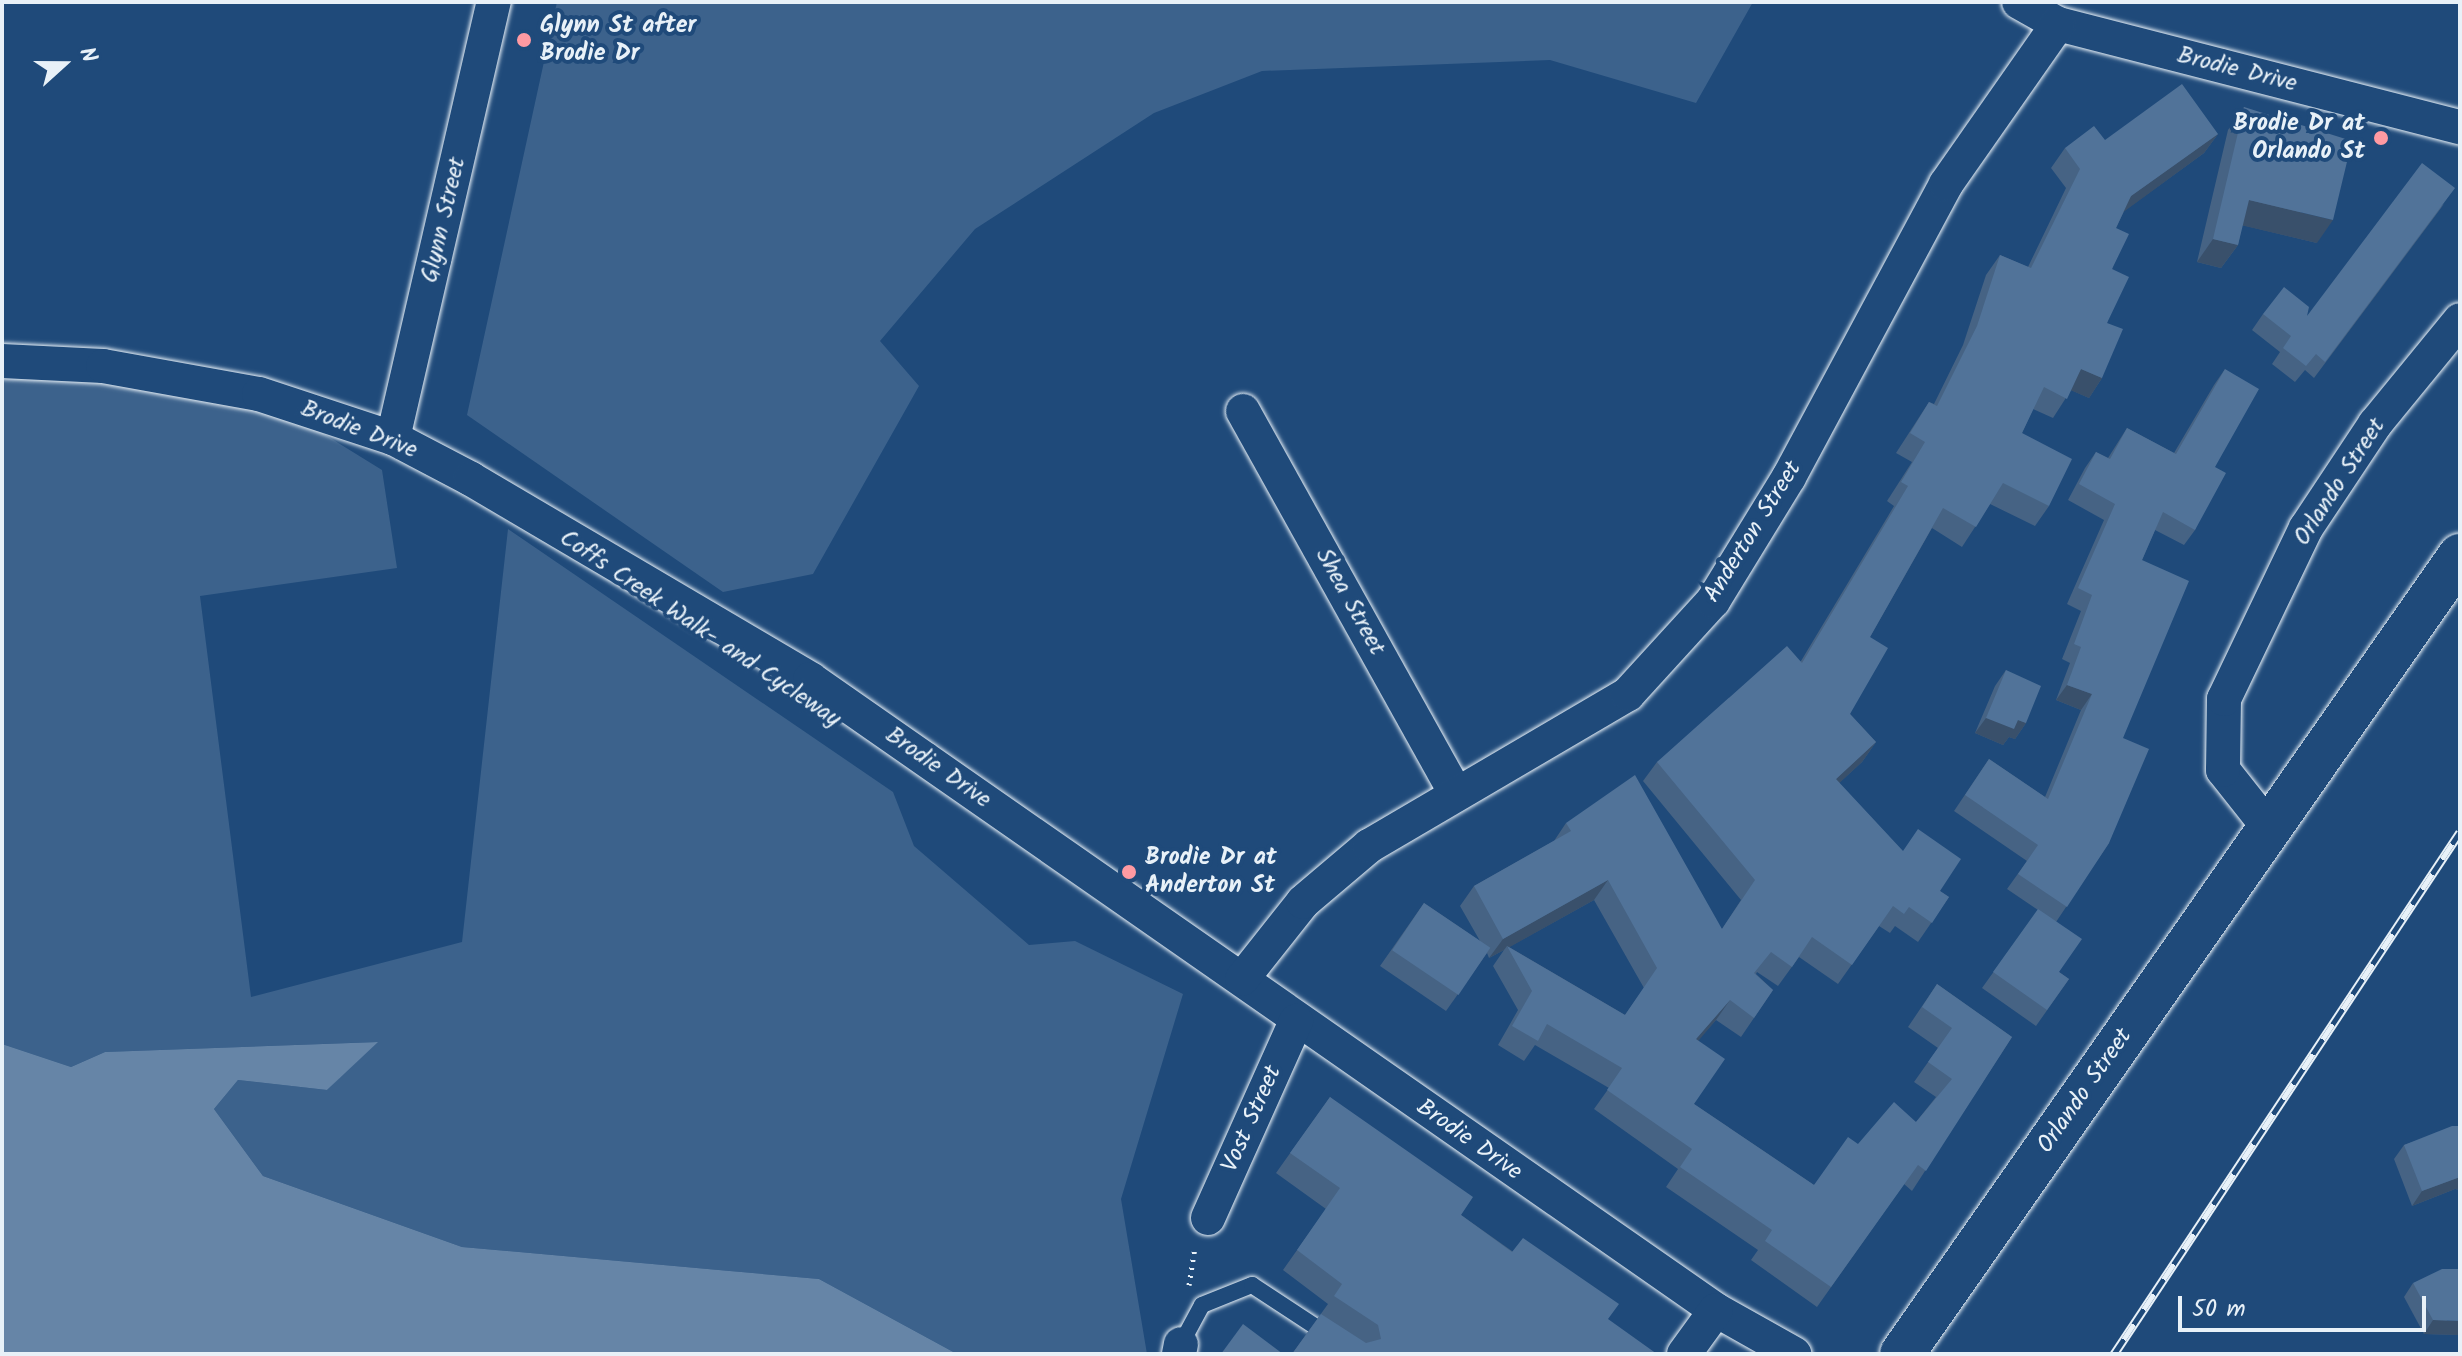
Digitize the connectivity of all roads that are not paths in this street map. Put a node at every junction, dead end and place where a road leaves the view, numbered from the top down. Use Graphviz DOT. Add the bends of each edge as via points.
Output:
graph roads {
  1 [pos="494,2"];
  2 [pos="2019,2"];
  3 [pos="2058,24"];
  4 [pos="2460,127"];
  5 [pos="2460,320"];
  6 [pos="2,361"];
  7 [pos="1243,411"];
  8 [pos="393,438"];
  9 [pos="2460,556"];
  10 [pos="1456,793"];
  11 [pos="2269,828"];
  12 [pos="1242,979"];
  13 [pos="1296,1021"];
  14 [pos="1203,1228"];
  15 [pos="1716,1310"];
  16 [pos="1180,1349"];
  17 [pos="1357,1354"];
  18 [pos="1684,1354"];
  19 [pos="1794,1354"];
  20 [pos="1902,1354"];
  1 -- 8 [label="street, Glynn Street"];
  2 -- 3 [label="street, Brodie Drive"];
  3 -- 4 [label="street, Brodie Drive"];
  3 -- 10 [label="street, Anderton Street" via="1946,184 1789,477 1713,601 1628,694"];
  5 -- 11 [label="street, Orlando Street" via="2375,424 2306,528 2224,699 2223,770"];
  6 -- 8 [label="street, Brodie Drive" via="186,377"];
  7 -- 10 [label="street, Shea Street"];
  8 -- 12 [label="street, Brodie Drive" via="810,679"];
  9 -- 11 [label="street, Orlando Street"];
  10 -- 12 [label="street, Anderton Street" via="1369,846 1303,902"];
  11 -- 20 [label="street, Orlando Street"];
  12 -- 13 [label="street, Brodie Drive"];
  13 -- 14 [label="street, Vost Street"];
  13 -- 15 [label="street, Brodie Drive"];
  15 -- 18 [label="street"];
  15 -- 19 [label="street, Brodie Drive"];
  16 -- 17 [label="lane" via="1190,1316 1202,1305 1252,1285"];
}
